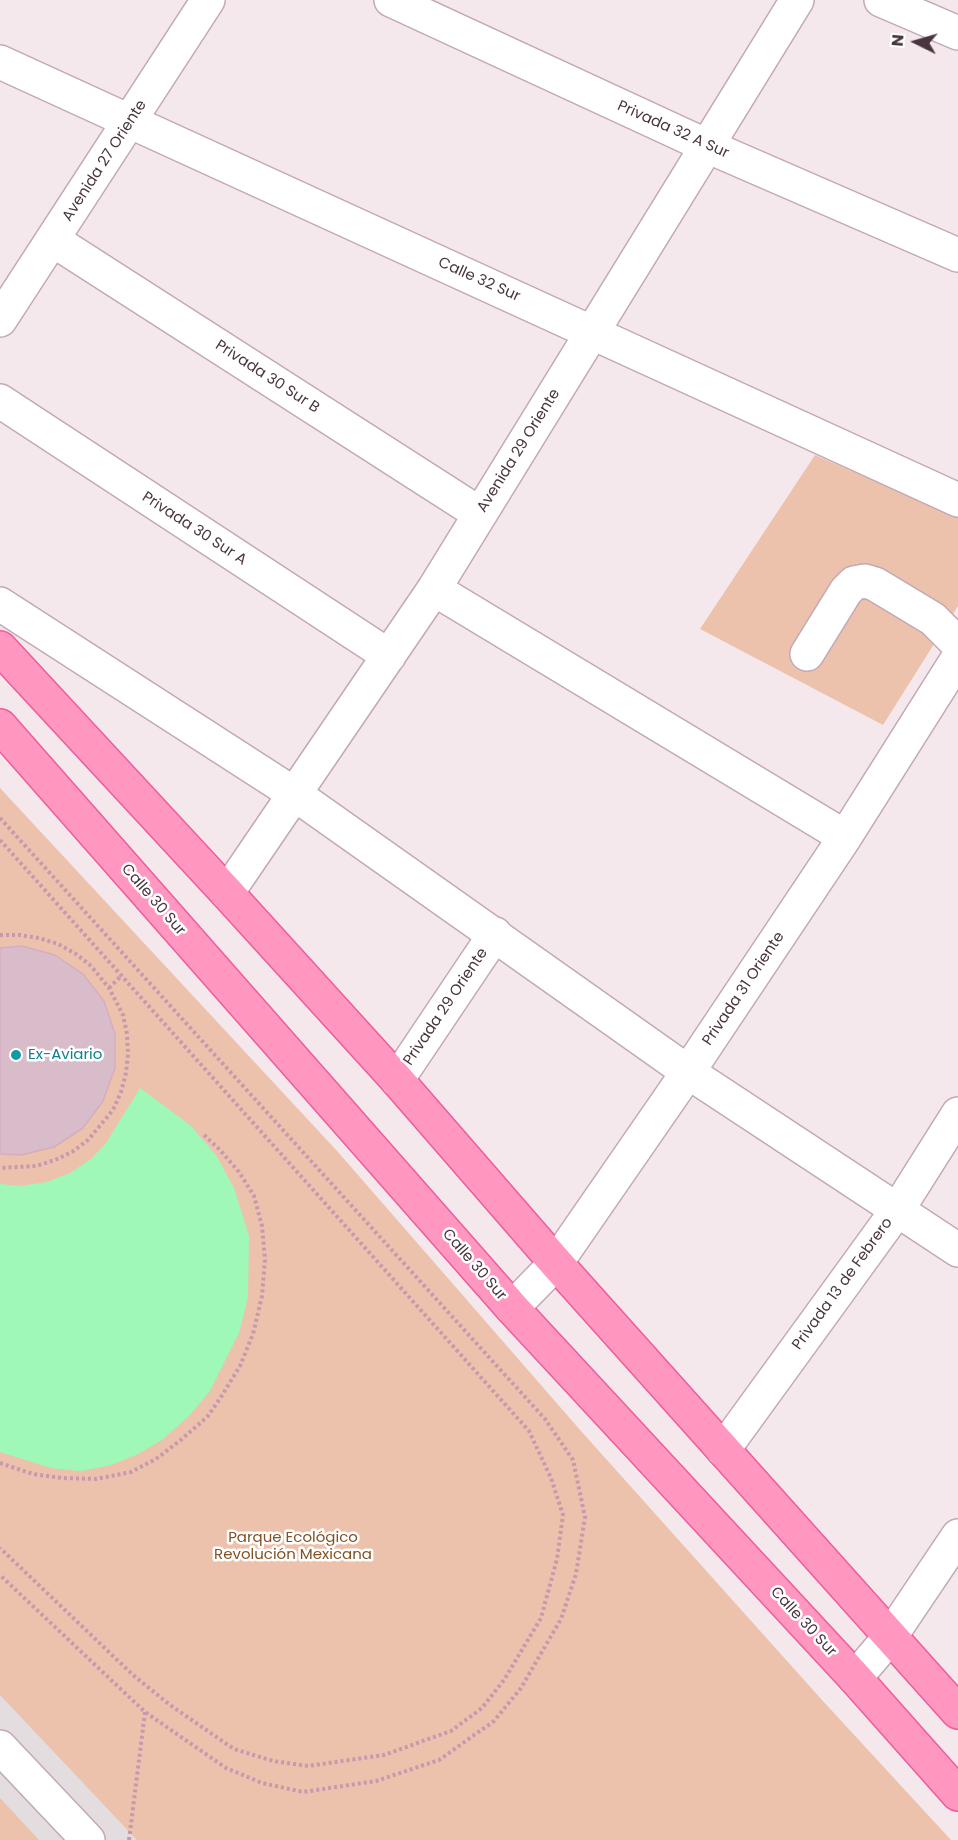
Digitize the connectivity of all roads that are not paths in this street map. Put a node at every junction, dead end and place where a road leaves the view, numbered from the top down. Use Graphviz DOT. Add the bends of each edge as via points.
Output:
graph roads {
  1 [pos="208,0"];
  2 [pos="391,0"];
  3 [pos="797,0"];
  4 [pos="881,0"];
  5 [pos="958,33"];
  6 [pos="0,62"];
  7 [pos="131,122"];
  8 [pos="707,146"];
  9 [pos="54,240"];
  10 [pos="958,255"];
  11 [pos="0,320"];
  12 [pos="593,332"];
  13 [pos="0,401"];
  14 [pos="958,500"];
  15 [pos="480,514"];
  16 [pos="434,589"];
  17 [pos="0,604"];
  18 [pos="958,644"];
  19 [pos="0,648"];
  20 [pos="807,654"];
  21 [pos="389,656"];
  22 [pos="958,658"];
  23 [pos="0,726"];
  24 [pos="296,795"];
  25 [pos="845,837"];
  26 [pos="227,893"];
  27 [pos="495,934"];
  28 [pos="688,1072"];
  29 [pos="397,1080"];
  30 [pos="958,1114"];
  31 [pos="898,1209"];
  32 [pos="958,1250"];
  33 [pos="556,1263"];
  34 [pos="512,1308"];
  35 [pos="723,1450"];
  36 [pos="958,1536"];
  37 [pos="890,1637"];
  38 [pos="855,1678"];
  39 [pos="958,1712"];
  40 [pos="0,1747"];
  41 [pos="958,1794"];
  42 [pos="88,1840"];
  1 -- 7 [label="street, Avenida 27 Oriente"];
  2 -- 8 [label="street, Privada 32 A Sur"];
  3 -- 8 [label="street, Avenida 29 Oriente"];
  4 -- 5 [label="street"];
  6 -- 7 [label="street, Calle 32 Sur"];
  7 -- 9 [label="street, Avenida 27 Oriente"];
  7 -- 12 [label="street, Calle 32 Sur"];
  8 -- 10 [label="street, Privada 32 A Sur"];
  8 -- 12 [label="street, Avenida 29 Oriente"];
  9 -- 11 [label="street, Avenida 27 Oriente"];
  9 -- 15 [label="street, Privada 30 Sur B"];
  12 -- 14 [label="street, Calle 32 Sur"];
  12 -- 15 [label="street, Avenida 29 Oriente"];
  13 -- 21 [label="street, Privada 30 Sur A"];
  15 -- 16 [label="street, Avenida 29 Oriente"];
  16 -- 21 [label="street, Avenida 29 Oriente"];
  16 -- 25 [label="street"];
  17 -- 24 [label="street"];
  18 -- 20 [label="street" via="933,619 865,581 846,591"];
  19 -- 26 [label="main road"];
  21 -- 24 [label="street, Avenida 29 Oriente"];
  22 -- 25 [label="street, Privada 31 Oriente"];
  23 -- 34 [label="main road, Calle 30 Sur"];
  24 -- 26 [label="street, Avenida 29 Oriente"];
  24 -- 27 [label="street"];
  25 -- 28 [label="street, Privada 31 Oriente"];
  26 -- 29 [label="main road"];
  27 -- 28 [label="street"];
  27 -- 29 [label="street, Privada 29 Oriente"];
  28 -- 31 [label="street"];
  28 -- 33 [label="street, Privada 31 Oriente"];
  29 -- 33 [label="main road"];
  30 -- 31 [label="street, Privada 13 de Febrero"];
  31 -- 32 [label="street"];
  31 -- 35 [label="street, Privada 13 de Febrero"];
  33 -- 34 [label="street, Privada 31 Oriente"];
  33 -- 35 [label="main road"];
  34 -- 38 [label="main road, Calle 30 Sur"];
  35 -- 37 [label="main road"];
  36 -- 37 [label="street"];
  37 -- 38 [label="street"];
  37 -- 39 [label="main road"];
  38 -- 41 [label="main road, Calle 30 Sur"];
  40 -- 42 [label="street"];
}
